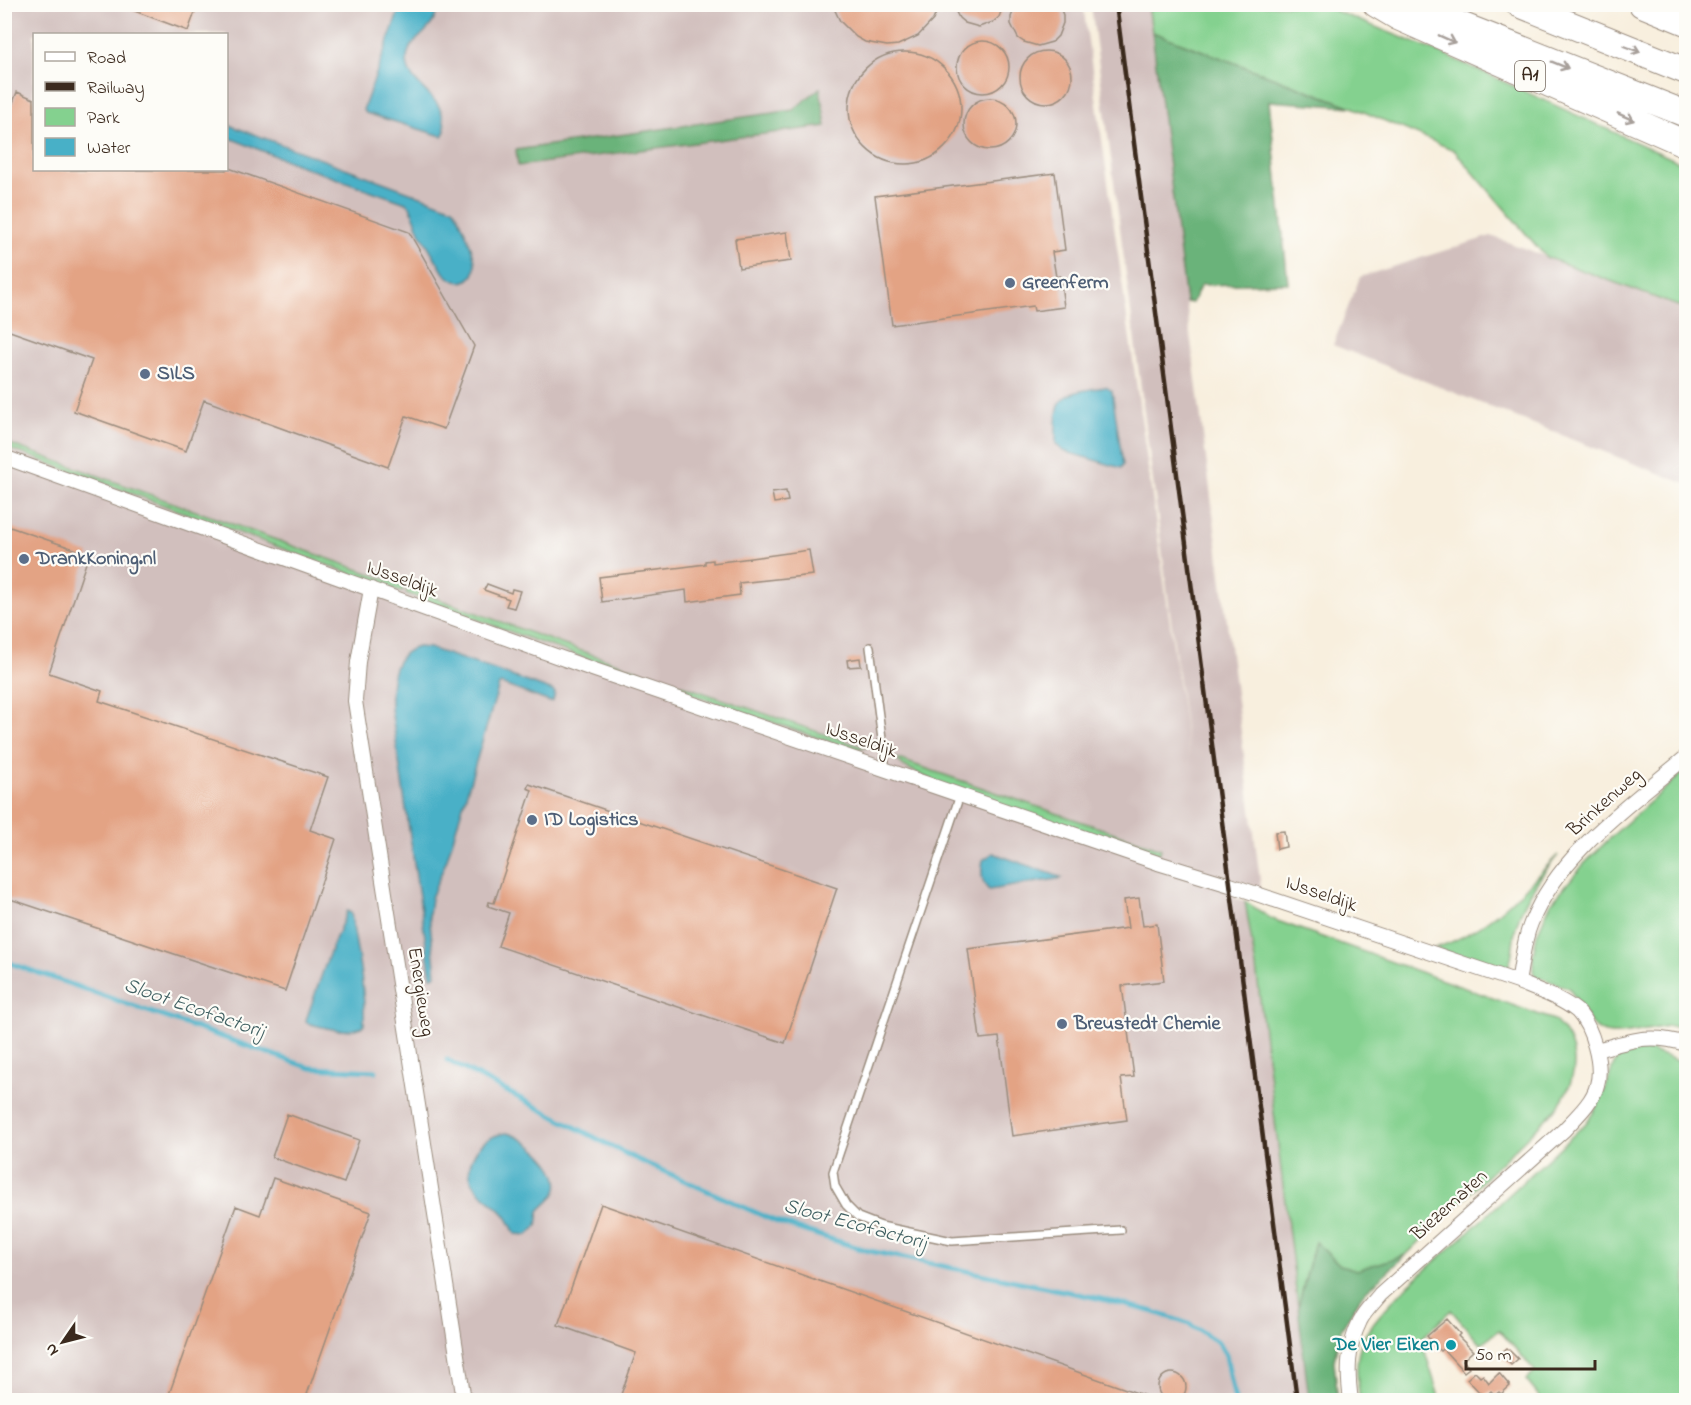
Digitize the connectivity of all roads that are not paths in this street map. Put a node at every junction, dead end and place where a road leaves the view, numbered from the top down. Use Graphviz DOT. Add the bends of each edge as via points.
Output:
graph roads {
  1 [pos="1376,4"];
  2 [pos="1408,4"];
  3 [pos="1519,4"];
  4 [pos="1642,4"];
  5 [pos="1686,22"];
  6 [pos="1686,71"];
  7 [pos="1686,114"];
  8 [pos="1686,144"];
  9 [pos="4,457"];
  10 [pos="371,589"];
  11 [pos="870,647"];
  12 [pos="1686,757"];
  13 [pos="886,770"];
  14 [pos="960,795"];
  15 [pos="1518,982"];
  16 [pos="1686,1044"];
  17 [pos="1597,1050"];
  18 [pos="1121,1230"];
  19 [pos="464,1401"];
  20 [pos="1351,1401"];
  1 -- 8 [label="highway, A1, one-way" via="1408,22"];
  2 -- 7 [label="highway, A1, one-way"];
  3 -- 6 [label="highway, one-way"];
  4 -- 5 [label="highway"];
  9 -- 10 [label="street, IJsseldijk"];
  10 -- 13 [label="street, IJsseldijk"];
  10 -- 19 [label="street, Energieweg" via="355,702"];
  11 -- 13 [label="lane"];
  12 -- 15 [label="street, Brinkenweg" via="1588,841 1549,890 1530,924"];
  13 -- 14 [label="street, IJsseldijk"];
  14 -- 15 [label="street, IJsseldijk"];
  14 -- 18 [label="lane" via="833,1172 835,1186 858,1217 881,1226 952,1241"];
  15 -- 17 [label="street, IJsseldijk" via="1576,1011 1587,1025"];
  16 -- 17 [label="street" via="1642,1038"];
  17 -- 20 [label="street, Biezematen" via="1598,1085 1586,1106 1380,1295 1360,1320 1348,1355"];
}
